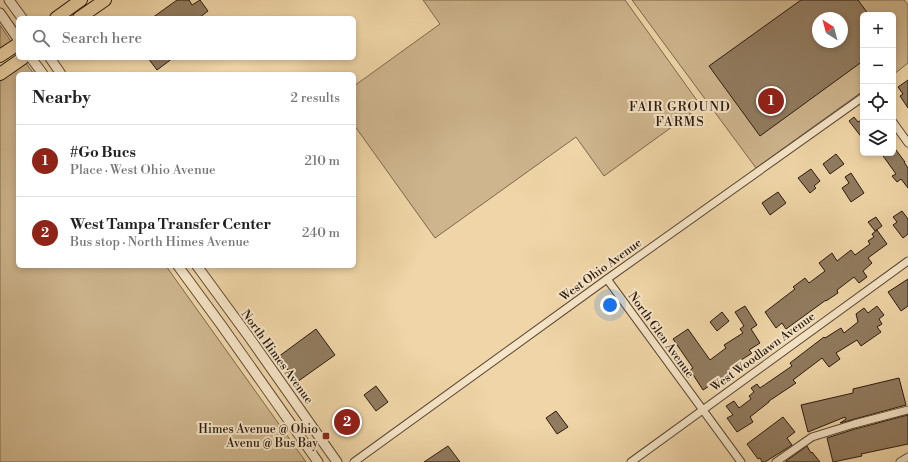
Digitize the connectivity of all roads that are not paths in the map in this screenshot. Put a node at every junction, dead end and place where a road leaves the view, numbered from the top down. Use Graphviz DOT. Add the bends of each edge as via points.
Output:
graph roads {
  1 [pos="9,0"];
  2 [pos="81,0"];
  3 [pos="105,0"];
  4 [pos="0,13"];
  5 [pos="21,16"];
  6 [pos="59,16"];
  7 [pos="82,16"];
  8 [pos="16,36"];
  9 [pos="16,45"];
  10 [pos="0,56"];
  11 [pos="20,60"];
  12 [pos="32,60"];
  13 [pos="51,60"];
  14 [pos="41,72"];
  15 [pos="60,72"];
  16 [pos="0,74"];
  17 [pos="860,99"];
  18 [pos="896,126"];
  19 [pos="908,143"];
  20 [pos="908,261"];
  21 [pos="179,268"];
  22 [pos="198,268"];
  23 [pos="607,279"];
  24 [pos="233,316"];
  25 [pos="222,326"];
  26 [pos="702,410"];
  27 [pos="908,410"];
  28 [pos="908,457"];
  29 [pos="318,462"];
  30 [pos="337,462"];
  31 [pos="354,462"];
  32 [pos="631,462"];
  33 [pos="741,462"];
  34 [pos="776,462"];
  35 [pos="900,462"];
  1 -- 5 [label="street"];
  2 -- 6 [label="main road"];
  3 -- 7 [label="main road"];
  4 -- 8 [label="street"];
  9 -- 10 [label="main road"];
  11 -- 16 [label="main road"];
  12 -- 14 [label="street"];
  13 -- 15 [label="street"];
  17 -- 23 [label="street, West Ohio Avenue"];
  18 -- 19 [label="street"];
  20 -- 26 [label="street, West Woodlawn Avenue"];
  21 -- 25 [label="street"];
  22 -- 24 [label="street, North Himes Avenue"];
  23 -- 26 [label="street, North Glen Avenue"];
  23 -- 31 [label="street, West Ohio Avenue"];
  24 -- 25 [label="street"];
  24 -- 30 [label="street, North Himes Avenue"];
  25 -- 29 [label="street"];
  26 -- 32 [label="street, West Woodlawn Avenue"];
  26 -- 33 [label="street, North Glen Avenue"];
  27 -- 34 [label="street" via="812,437"];
  28 -- 35 [label="street"];
}
